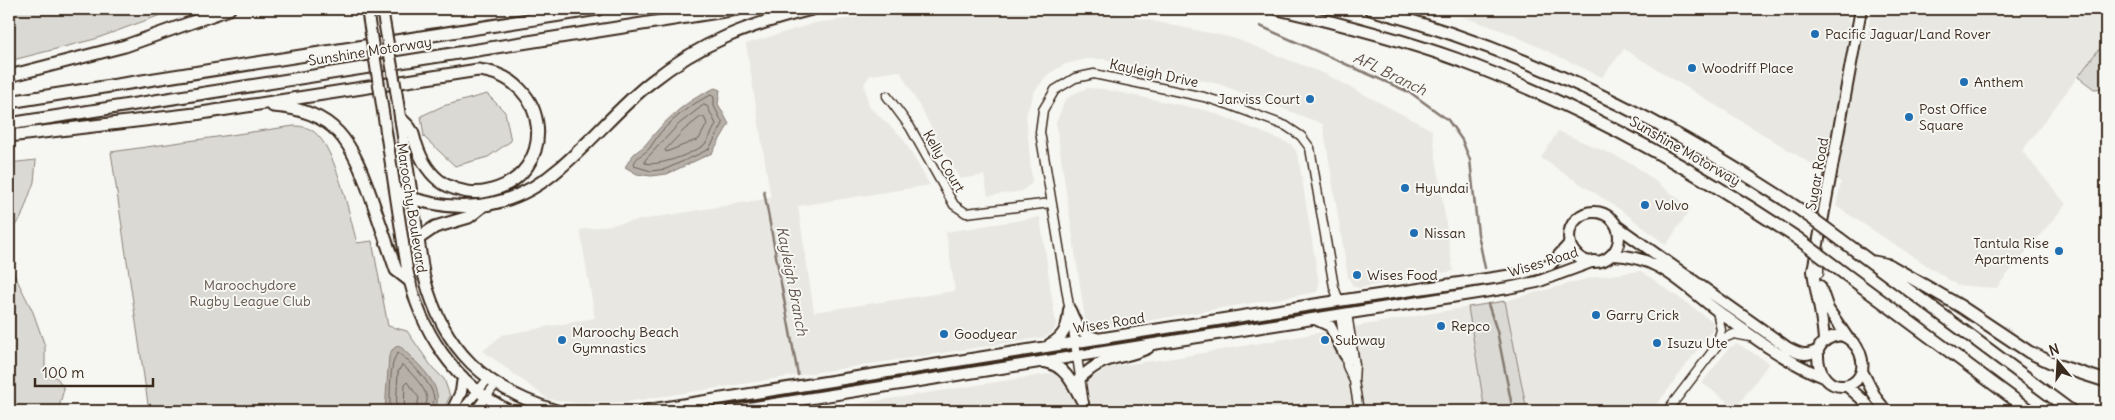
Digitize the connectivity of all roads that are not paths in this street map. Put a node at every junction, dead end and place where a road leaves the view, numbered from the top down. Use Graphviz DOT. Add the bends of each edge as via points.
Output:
graph roads {
  1 [pos="229,9"];
  2 [pos="367,9"];
  3 [pos="382,9"];
  4 [pos="598,9"];
  5 [pos="737,9"];
  6 [pos="812,9"];
  7 [pos="1278,9"];
  8 [pos="1370,9"];
  9 [pos="1860,9"];
  10 [pos="9,76"];
  11 [pos="887,96"];
  12 [pos="9,102"];
  13 [pos="251,105"];
  14 [pos="400,119"];
  15 [pos="9,124"];
  16 [pos="9,136"];
  17 [pos="397,193"];
  18 [pos="413,200"];
  19 [pos="1051,203"];
  20 [pos="484,206"];
  21 [pos="1618,227"];
  22 [pos="419,238"];
  23 [pos="1819,241"];
  24 [pos="1570,243"];
  25 [pos="1613,255"];
  26 [pos="1594,261"];
  27 [pos="1870,261"];
  28 [pos="1819,273"];
  29 [pos="410,281"];
  30 [pos="1339,300"];
  31 [pos="1069,310"];
  32 [pos="1716,310"];
  33 [pos="1344,314"];
  34 [pos="1313,319"];
  35 [pos="1848,337"];
  36 [pos="1099,339"];
  37 [pos="1760,341"];
  38 [pos="1824,341"];
  39 [pos="1163,342"];
  40 [pos="1075,343"];
  41 [pos="1716,345"];
  42 [pos="1040,348"];
  43 [pos="1818,350"];
  44 [pos="1345,355"];
  45 [pos="1077,356"];
  46 [pos="1041,361"];
  47 [pos="1862,371"];
  48 [pos="464,377"];
  49 [pos="1824,377"];
  50 [pos="1080,379"];
  51 [pos="1354,381"];
  52 [pos="2106,381"];
  53 [pos="492,382"];
  54 [pos="1847,386"];
  55 [pos="482,394"];
  56 [pos="788,402"];
  57 [pos="1358,405"];
  58 [pos="1084,407"];
  59 [pos="701,408"];
  60 [pos="452,411"];
  61 [pos="461,411"];
  62 [pos="475,411"];
  63 [pos="510,411"];
  64 [pos="558,411"];
  65 [pos="642,411"];
  66 [pos="730,411"];
  67 [pos="762,411"];
  68 [pos="1667,411"];
  69 [pos="1872,411"];
  70 [pos="1886,411"];
  71 [pos="2030,411"];
  72 [pos="2071,411"];
  1 -- 10 [label="highway" via="125,46"];
  2 -- 17 [label="main road, Maroochy Boulevard, bridge"];
  3 -- 14 [label="main road, Maroochy Boulevard, bridge"];
  4 -- 12 [label="highway, Sunshine Motorway"];
  5 -- 15 [label="highway, Sunshine Motorway"];
  6 -- 20 [label="highway" via="744,28 701,48 650,82 549,177 513,198"];
  7 -- 71 [label="highway, Sunshine Motorway, bridge" via="1363,30 1455,59 1617,129 1681,164 1797,238"];
  8 -- 27 [label="highway, Sunshine Motorway, bridge" via="1500,52 1608,99 1718,157 1802,211"];
  9 -- 23 [label="main road, Sugar Road"];
  11 -- 19 [label="street, Kelly Court" via="910,127 954,205 966,213"];
  13 -- 14 [label="highway" via="485,71 508,79 525,94 536,115 538,139 530,162 514,180 491,191 466,192 444,183 430,171 411,130"];
  13 -- 16 [label="highway" via="138,122"];
  13 -- 29 [label="highway" via="303,111 320,118 342,136 357,159 396,270"];
  14 -- 18 [label="main road, Maroochy Boulevard"];
  17 -- 18 [label="highway"];
  17 -- 29 [label="main road, Maroochy Boulevard"];
  18 -- 20 [label="highway" via="452,208"];
  18 -- 22 [label="main road, Maroochy Boulevard"];
  19 -- 30 [label="street, Kayleigh Drive" via="1040,132 1043,110 1056,90 1075,78 1094,74 1230,105 1286,126 1301,136 1310,148"];
  19 -- 31 [label="street, Kayleigh Drive"];
  20 -- 22 [label="highway" via="469,217 435,227"];
  21 -- 24 [label="main road" via="1604,216 1589,213 1581,216 1570,228"];
  21 -- 25 [label="main road" via="1620,240"];
  21 -- 43 [label="main road" via="1788,348 1801,355"];
  22 -- 53 [label="main road, Maroochy Boulevard" via="424,276 438,315 458,348"];
  23 -- 28 [label="street, Sugar Road"];
  23 -- 38 [label="main road" via="1814,271"];
  24 -- 26 [label="main road" via="1580,257"];
  24 -- 30 [label="main road, Wises Road" via="1550,265 1532,272"];
  25 -- 26 [label="main road"];
  25 -- 32 [label="main road" via="1639,257 1663,268"];
  26 -- 33 [label="main road, Wises Road" via="1522,286"];
  27 -- 52 [label="highway" via="1889,265 1960,306 2029,352 2059,366"];
  27 -- 72 [label="highway, Sunshine Motorway"];
  28 -- 35 [label="main road, Sugar Road" via="1828,309"];
  29 -- 48 [label="main road, Maroochy Boulevard" via="421,316 432,337"];
  30 -- 33 [label="main road, Kayleigh Drive"];
  30 -- 36 [label="main road, Wises Road"];
  31 -- 36 [label="main road" via="1079,329"];
  31 -- 40 [label="street, Kayleigh Drive"];
  31 -- 42 [label="main road" via="1063,335"];
  32 -- 37 [label="main road"];
  32 -- 41 [label="street" via="1721,330"];
  33 -- 34 [label="main road, Wises Road"];
  33 -- 44 [label="street"];
  33 -- 51 [label="street" via="1355,365"];
  34 -- 39 [label="main road, Wises Road"];
  34 -- 44 [label="main road" via="1330,326"];
  35 -- 38 [label="main road" via="1832,336"];
  35 -- 47 [label="main road" via="1859,351"];
  36 -- 40 [label="main road, Wises Road"];
  37 -- 41 [label="street" via="1734,334"];
  37 -- 49 [label="main road" via="1803,369"];
  38 -- 43 [label="main road"];
  39 -- 45 [label="main road, Wises Road"];
  39 -- 50 [label="main road" via="1135,354 1103,361"];
  40 -- 42 [label="main road, Wises Road"];
  40 -- 45 [label="street, Kayleigh Drive"];
  41 -- 68 [label="street"];
  42 -- 59 [label="main road, Wises Road"];
  43 -- 49 [label="main road"];
  44 -- 51 [label="street"];
  45 -- 46 [label="main road, Wises Road"];
  45 -- 50 [label="street, Kayleigh Drive"];
  46 -- 56 [label="main road, Wises Road"];
  46 -- 58 [label="main road" via="1060,367"];
  47 -- 54 [label="main road" via="1857,380"];
  47 -- 70 [label="main road"];
  48 -- 55 [label="main road, Maroochy Boulevard"];
  48 -- 60 [label="main road"];
  49 -- 54 [label="main road" via="1837,387"];
  50 -- 58 [label="street, Kayleigh Drive"];
  51 -- 57 [label="street"];
  53 -- 55 [label="street"];
  53 -- 64 [label="main road" via="528,402"];
  54 -- 69 [label="main road"];
  55 -- 61 [label="street"];
  55 -- 62 [label="street"];
  55 -- 63 [label="main road"];
  56 -- 66 [label="main road, Wises Road"];
  56 -- 67 [label="main road"];
  59 -- 65 [label="main road, Wises Road"];
}
